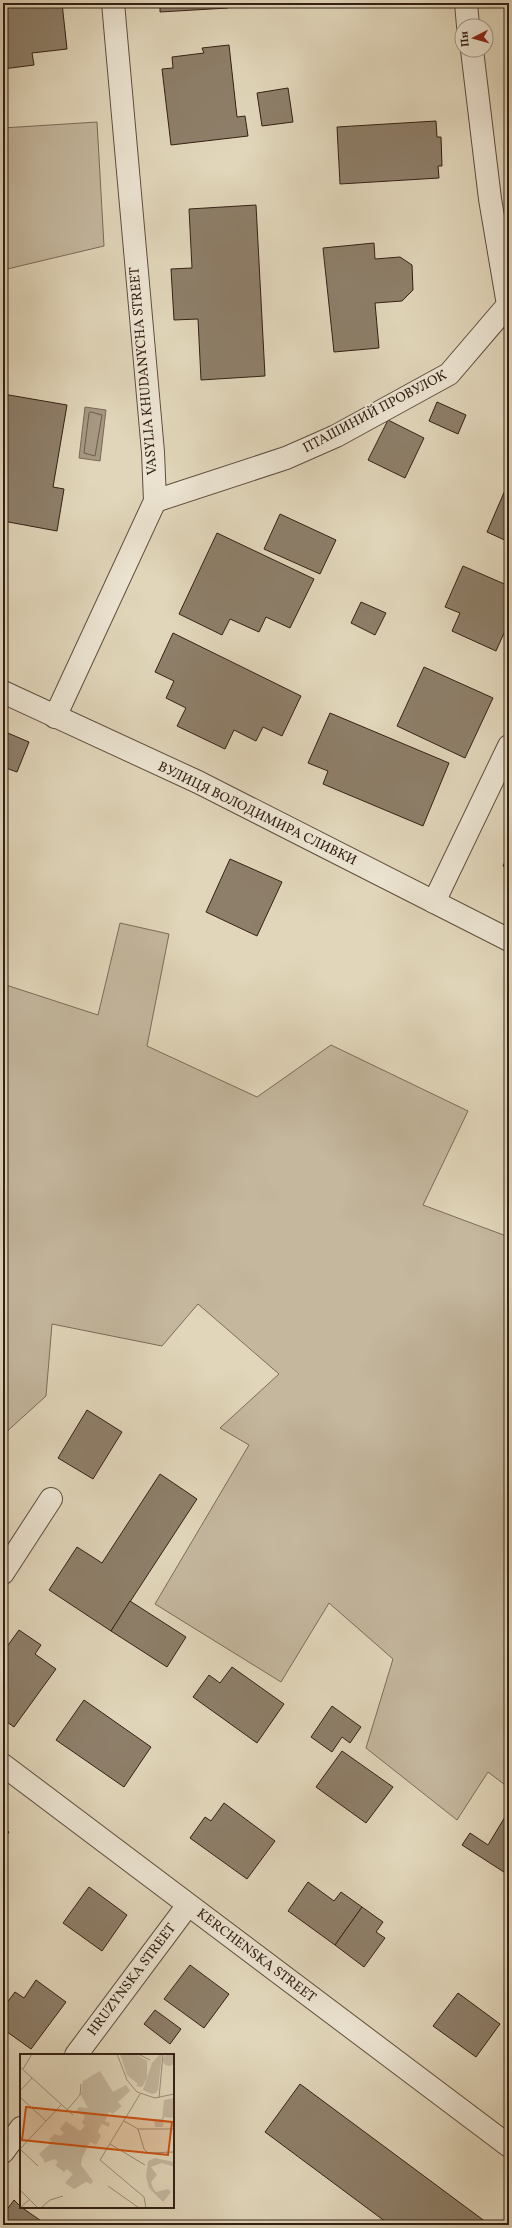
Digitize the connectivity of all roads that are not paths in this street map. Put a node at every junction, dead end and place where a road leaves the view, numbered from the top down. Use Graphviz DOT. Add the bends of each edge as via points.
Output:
graph roads {
  1 [pos="113,3"];
  2 [pos="466,3"];
  3 [pos="467,18"];
  4 [pos="473,58"];
  5 [pos="155,501"];
  6 [pos="3,692"];
  7 [pos="55,717"];
  8 [pos="509,746"];
  9 [pos="434,902"];
  10 [pos="509,940"];
  11 [pos="51,1499"];
  12 [pos="3,1572"];
  13 [pos="3,1765"];
  14 [pos="188,1905"];
  15 [pos="77,2054"];
  16 [pos="20,2129"];
  17 [pos="509,2146"];
  18 [pos="3,2152"];
  1 -- 5 [label="street, VASYLIA KHUDANYCHA STREET" via="153,452"];
  2 -- 3 [label="street"];
  4 -- 5 [label="street, ПТАШИНИЙ ПРОВУЛОК" via="490,199 508,305 449,374 442,378 336,436 286,458"];
  5 -- 7 [label="street, VASYLIA KHUDANYCHA STREET"];
  6 -- 7 [label="street, ВУЛИЦЯ ВОЛОДИМИРА СЛИВКИ"];
  7 -- 9 [label="street, ВУЛИЦЯ ВОЛОДИМИРА СЛИВКИ" via="198,782"];
  8 -- 9 [label="street"];
  9 -- 10 [label="street, ВУЛИЦЯ ВОЛОДИМИРА СЛИВКИ"];
  11 -- 12 [label="street"];
  13 -- 14 [label="street, KERCHENSKA STREET"];
  14 -- 15 [label="street, HRUZYNSKA STREET"];
  14 -- 17 [label="street, KERCHENSKA STREET"];
  16 -- 18 [label="street"];
}
